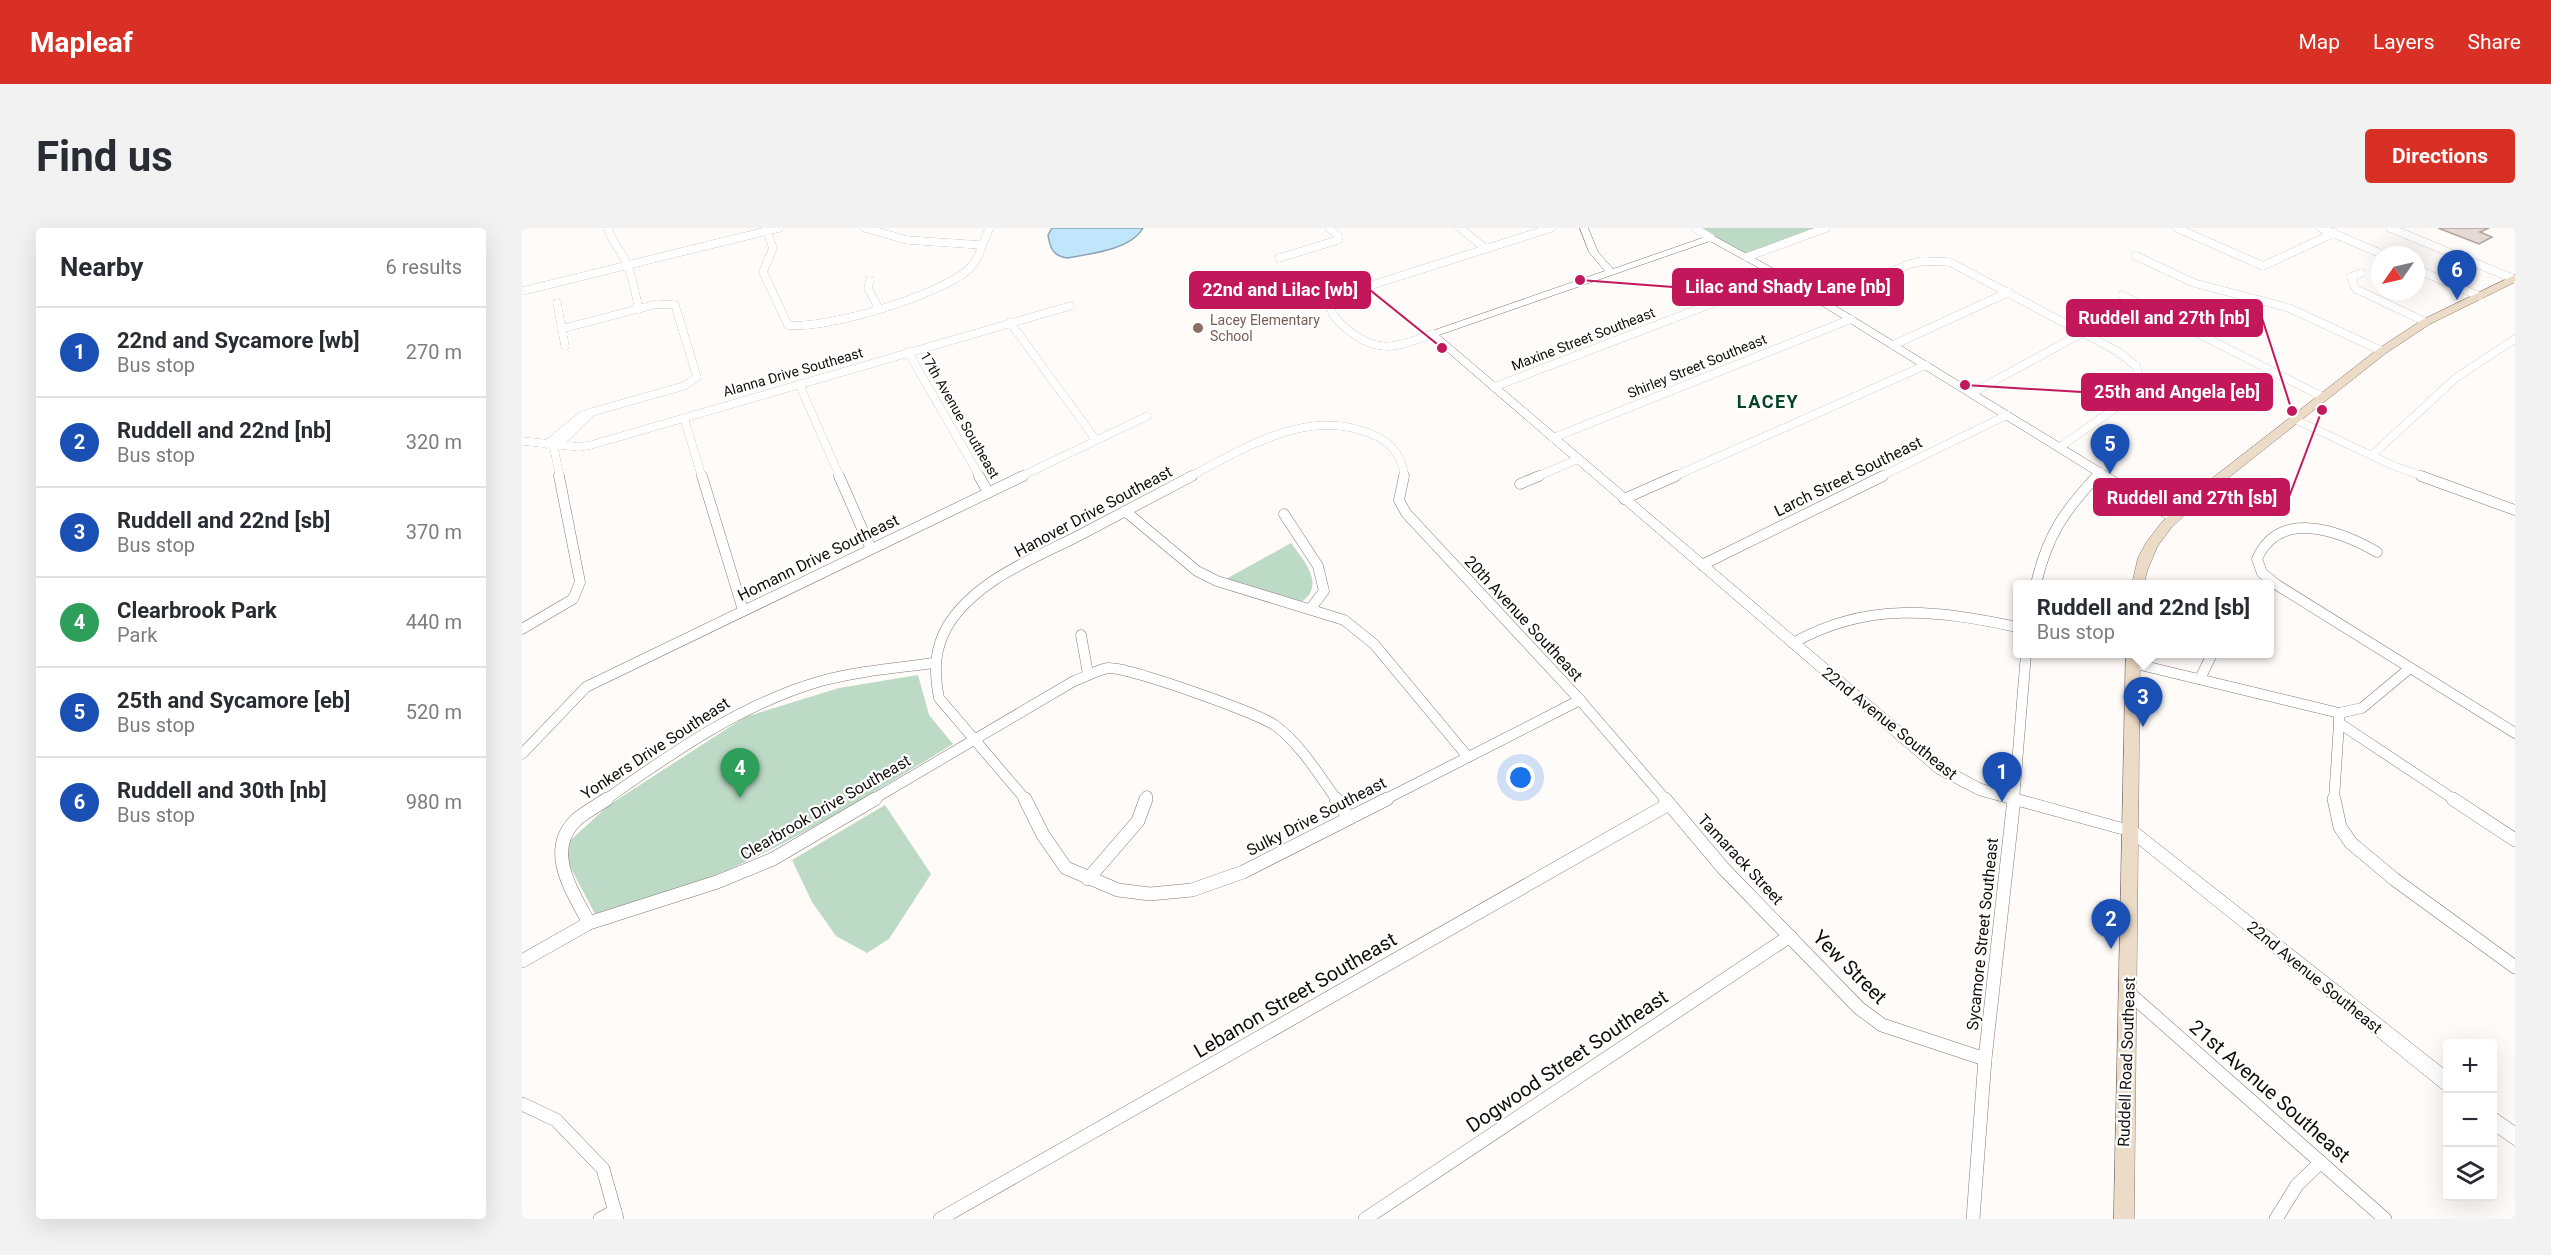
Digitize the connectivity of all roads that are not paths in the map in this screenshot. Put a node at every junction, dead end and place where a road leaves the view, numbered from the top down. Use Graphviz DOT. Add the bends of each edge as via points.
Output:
graph roads {
  1 [pos="608,228"];
  2 [pos="779,228"];
  3 [pos="865,228"];
  4 [pos="990,228"];
  5 [pos="1329,228"];
  6 [pos="1460,228"];
  7 [pos="1551,228"];
  8 [pos="1584,228"];
  9 [pos="1695,228"];
  10 [pos="1826,228"];
  11 [pos="2176,228"];
  12 [pos="2321,228"];
  13 [pos="2390,228"];
  14 [pos="767,231"];
  15 [pos="2334,233"];
  16 [pos="1711,238"];
  17 [pos="981,245"];
  18 [pos="1486,249"];
  19 [pos="2371,249"];
  20 [pos="2136,256"];
  21 [pos="1747,257"];
  22 [pos="1279,258"];
  23 [pos="628,266"];
  24 [pos="1611,272"];
  25 [pos="2361,273"];
  26 [pos="2425,273"];
  27 [pos="1782,277"];
  28 [pos="2514,278"];
  29 [pos="870,280"];
  30 [pos="522,291"];
  31 [pos="2009,292"];
  32 [pos="2122,295"];
  33 [pos="2479,296"];
  34 [pos="1820,300"];
  35 [pos="556,303"];
  36 [pos="1070,306"];
  37 [pos="878,307"];
  38 [pos="639,309"];
  39 [pos="1851,319"];
  40 [pos="1010,322"];
  41 [pos="2426,322"];
  42 [pos="561,329"];
  43 [pos="2084,332"];
  44 [pos="1432,334"];
  45 [pos="2515,339"];
  46 [pos="1893,345"];
  47 [pos="565,346"];
  48 [pos="2382,351"];
  49 [pos="908,352"];
  50 [pos="1926,365"];
  51 [pos="799,384"];
  52 [pos="1494,387"];
  53 [pos="1972,393"];
  54 [pos="2323,397"];
  55 [pos="2007,415"];
  56 [pos="1147,416"];
  57 [pos="684,418"];
  58 [pos="2294,419"];
  59 [pos="1553,438"];
  60 [pos="1096,440"];
  61 [pos="522,441"];
  62 [pos="553,444"];
  63 [pos="1388,444"];
  64 [pos="2060,447"];
  65 [pos="2372,455"];
  66 [pos="1578,459"];
  67 [pos="2101,472"];
  68 [pos="1520,484"];
  69 [pos="988,492"];
  70 [pos="1623,499"];
  71 [pos="2515,510"];
  72 [pos="1125,511"];
  73 [pos="1284,514"];
  74 [pos="2172,517"];
  75 [pos="871,549"];
  76 [pos="2377,552"];
  77 [pos="1702,565"];
  78 [pos="2037,580"];
  79 [pos="2139,580"];
  80 [pos="2271,580"];
  81 [pos="2274,582"];
  82 [pos="1311,608"];
  83 [pos="743,610"];
  84 [pos="2013,626"];
  85 [pos="522,628"];
  86 [pos="1081,636"];
  87 [pos="1793,643"];
  88 [pos="2026,658"];
  89 [pos="2133,658"];
  90 [pos="2210,658"];
  91 [pos="934,663"];
  92 [pos="2410,668"];
  93 [pos="1088,674"];
  94 [pos="2200,680"];
  95 [pos="1580,700"];
  96 [pos="2339,718"];
  97 [pos="2515,733"];
  98 [pos="974,740"];
  99 [pos="522,754"];
  100 [pos="1468,757"];
  101 [pos="1147,796"];
  102 [pos="2014,799"];
  103 [pos="1669,804"];
  104 [pos="1349,818"];
  105 [pos="2132,831"];
  106 [pos="2515,840"];
  107 [pos="1059,858"];
  108 [pos="1088,879"];
  109 [pos="589,923"];
  110 [pos="1790,936"];
  111 [pos="522,961"];
  112 [pos="2515,967"];
  113 [pos="2128,993"];
  114 [pos="1985,1059"];
  115 [pos="2443,1079"];
  116 [pos="522,1104"];
  117 [pos="2497,1122"];
  118 [pos="2515,1137"];
  119 [pos="2321,1162"];
  120 [pos="616,1215"];
  121 [pos="600,1219"];
  122 [pos="940,1219"];
  123 [pos="1365,1219"];
  124 [pos="1973,1219"];
  125 [pos="2124,1219"];
  126 [pos="2276,1219"];
  127 [pos="2385,1219"];
  1 -- 23 [label="street" via="613,245"];
  2 -- 14 [label="street"];
  3 -- 17 [label="street" via="952,245"];
  4 -- 17 [label="street"];
  5 -- 22 [label="street" via="1338,240"];
  6 -- 18 [label="street"];
  7 -- 18 [label="street"];
  8 -- 24 [label="street" via="1591,251"];
  9 -- 16 [label="street"];
  10 -- 21 [label="street"];
  11 -- 15 [label="street" via="2263,266"];
  12 -- 15 [label="street"];
  13 -- 28 [label="street"];
  14 -- 23 [label="street"];
  14 -- 37 [label="street" via="773,248 763,272 788,325 803,327"];
  15 -- 19 [label="street"];
  16 -- 21 [label="street"];
  16 -- 24 [label="street"];
  17 -- 37 [label="street" via="970,268 953,280 921,295"];
  18 -- 44 [label="street" via="1338,297 1331,304 1331,312 1351,333 1376,348"];
  20 -- 48 [label="street" via="2194,283 2284,306"];
  21 -- 27 [label="street"];
  23 -- 30 [label="street"];
  23 -- 38 [label="street"];
  24 -- 44 [label="street"];
  25 -- 41 [label="street" via="2351,278 2356,289"];
  26 -- 33 [label="street"];
  27 -- 34 [label="street"];
  27 -- 52 [label="street, Maxine Street Southeast"];
  28 -- 33 [label="main road"];
  29 -- 37 [label="street" via="868,288"];
  31 -- 34 [label="street" via="1950,262 1922,261"];
  31 -- 43 [label="street"];
  31 -- 46 [label="street"];
  32 -- 54 [label="street"];
  33 -- 41 [label="main road"];
  34 -- 39 [label="street"];
  35 -- 42 [label="street"];
  36 -- 40 [label="street, Alanna Drive Southeast"];
  38 -- 42 [label="street"];
  38 -- 62 [label="street" via="675,305 697,377 684,386 592,412"];
  39 -- 46 [label="street"];
  39 -- 59 [label="street, Shirley Street Southeast"];
  40 -- 49 [label="street, Alanna Drive Southeast"];
  40 -- 60 [label="street"];
  41 -- 48 [label="main road"];
  42 -- 47 [label="street"];
  43 -- 53 [label="street"];
  43 -- 64 [label="street" via="2131,360 2141,372 2142,383 2134,395"];
  44 -- 52 [label="street, 22nd Avenue Southeast"];
  45 -- 65 [label="street" via="2466,370"];
  46 -- 50 [label="street"];
  48 -- 54 [label="main road"];
  49 -- 51 [label="street, Alanna Drive Southeast"];
  49 -- 69 [label="street, 17th Avenue Southeast"];
  50 -- 53 [label="street"];
  50 -- 70 [label="street"];
  51 -- 57 [label="street, Alanna Drive Southeast"];
  51 -- 75 [label="street"];
  52 -- 59 [label="street, 22nd Avenue Southeast"];
  53 -- 55 [label="street"];
  54 -- 58 [label="main road"];
  55 -- 64 [label="street"];
  55 -- 77 [label="street, Larch Street Southeast"];
  56 -- 60 [label="street, Homann Drive Southeast"];
  57 -- 62 [label="street, Alanna Drive Southeast" via="591,445"];
  57 -- 83 [label="street"];
  58 -- 65 [label="street"];
  58 -- 74 [label="main road"];
  59 -- 66 [label="street, 22nd Avenue Southeast"];
  60 -- 69 [label="street, Homann Drive Southeast"];
  61 -- 62 [label="street, Alanna Drive Southeast"];
  62 -- 85 [label="street" via="580,582 573,599"];
  63 -- 72 [label="street, Hanover Drive Southeast" via="1350,427 1287,429"];
  63 -- 95 [label="street, 20th Avenue Southeast" via="1404,470 1401,507"];
  64 -- 67 [label="street"];
  65 -- 71 [label="street"];
  66 -- 68 [label="street"];
  66 -- 70 [label="street, 22nd Avenue Southeast"];
  67 -- 74 [label="street"];
  67 -- 78 [label="street" via="2072,501 2050,532"];
  69 -- 75 [label="street, Homann Drive Southeast"];
  70 -- 77 [label="street, 22nd Avenue Southeast"];
  72 -- 82 [label="street" via="1197,571 1217,581"];
  72 -- 91 [label="street, Hanover Drive Southeast" via="984,587 945,628"];
  73 -- 82 [label="street" via="1322,574 1324,591"];
  74 -- 79 [label="main road" via="2145,556"];
  75 -- 83 [label="street, Homann Drive Southeast"];
  76 -- 80 [label="street" via="2340,534 2303,528 2290,531 2258,551 2256,562 2260,572"];
  77 -- 87 [label="street, 22nd Avenue Southeast"];
  81 -- 92 [label="street"];
  82 -- 100 [label="street" via="1344,621 1374,644"];
  83 -- 99 [label="street, Homann Drive Southeast" via="586,687"];
  84 -- 87 [label="street" via="1917,611 1854,618 1826,626"];
  86 -- 93 [label="street"];
  87 -- 102 [label="street, 22nd Avenue Southeast" via="1941,769 1978,789"];
  88 -- 102 [label="street, Sycamore Street Southeast"];
  89 -- 94 [label="street"];
  89 -- 105 [label="main road, Ruddell Road Southeast"];
  90 -- 94 [label="street"];
  91 -- 98 [label="street, Hanover Drive Southeast" via="933,680 939,698"];
  91 -- 109 [label="street, Yonkers Drive Southeast" via="848,676 775,696 735,714 576,820 561,838 559,851 562,867"];
  92 -- 96 [label="street" via="2362,708"];
  92 -- 97 [label="street"];
  93 -- 98 [label="street, Clearbrook Drive Southeast"];
  93 -- 104 [label="street" via="1109,668 1138,673 1274,724 1299,746"];
  94 -- 96 [label="street" via="2267,692"];
  95 -- 100 [label="street, Sulky Drive Southeast"];
  95 -- 103 [label="street, 20th Avenue Southeast"];
  96 -- 106 [label="street"];
  96 -- 112 [label="street" via="2334,805 2340,827 2351,843"];
  98 -- 107 [label="street, Hanover Drive Southeast" via="1025,798"];
  98 -- 109 [label="street, Clearbrook Drive Southeast" via="774,859 717,882"];
  100 -- 104 [label="street, Sulky Drive Southeast"];
  101 -- 108 [label="street" via="1138,821"];
  102 -- 105 [label="street, 22nd Avenue Southeast"];
  102 -- 114 [label="street, Sycamore Street Southeast"];
  103 -- 110 [label="street, Tamarack Street" via="1723,868"];
  103 -- 122 [label="street, Lebanon Street Southeast"];
  104 -- 108 [label="street, Sulky Drive Southeast" via="1243,872 1192,890 1150,894 1118,890"];
  105 -- 113 [label="main road, Ruddell Road Southeast"];
  105 -- 115 [label="street, 22nd Avenue Southeast"];
  107 -- 108 [label="street, Sulky Drive Southeast" via="1066,868"];
  109 -- 111 [label="street, Clearbrook Drive Southeast"];
  110 -- 114 [label="street, Yew Street" via="1859,1008 1882,1025"];
  110 -- 123 [label="street, Dogwood Street Southeast"];
  113 -- 119 [label="street, 21st Avenue Southeast"];
  113 -- 125 [label="main road, Ruddell Road Southeast"];
  114 -- 124 [label="street, Sycamore Street Southeast"];
  116 -- 120 [label="street" via="556,1120 603,1169"];
  117 -- 118 [label="street"];
  119 -- 126 [label="street" via="2297,1185"];
  119 -- 127 [label="street, 21st Avenue Southeast"];
  120 -- 121 [label="street"];
}
